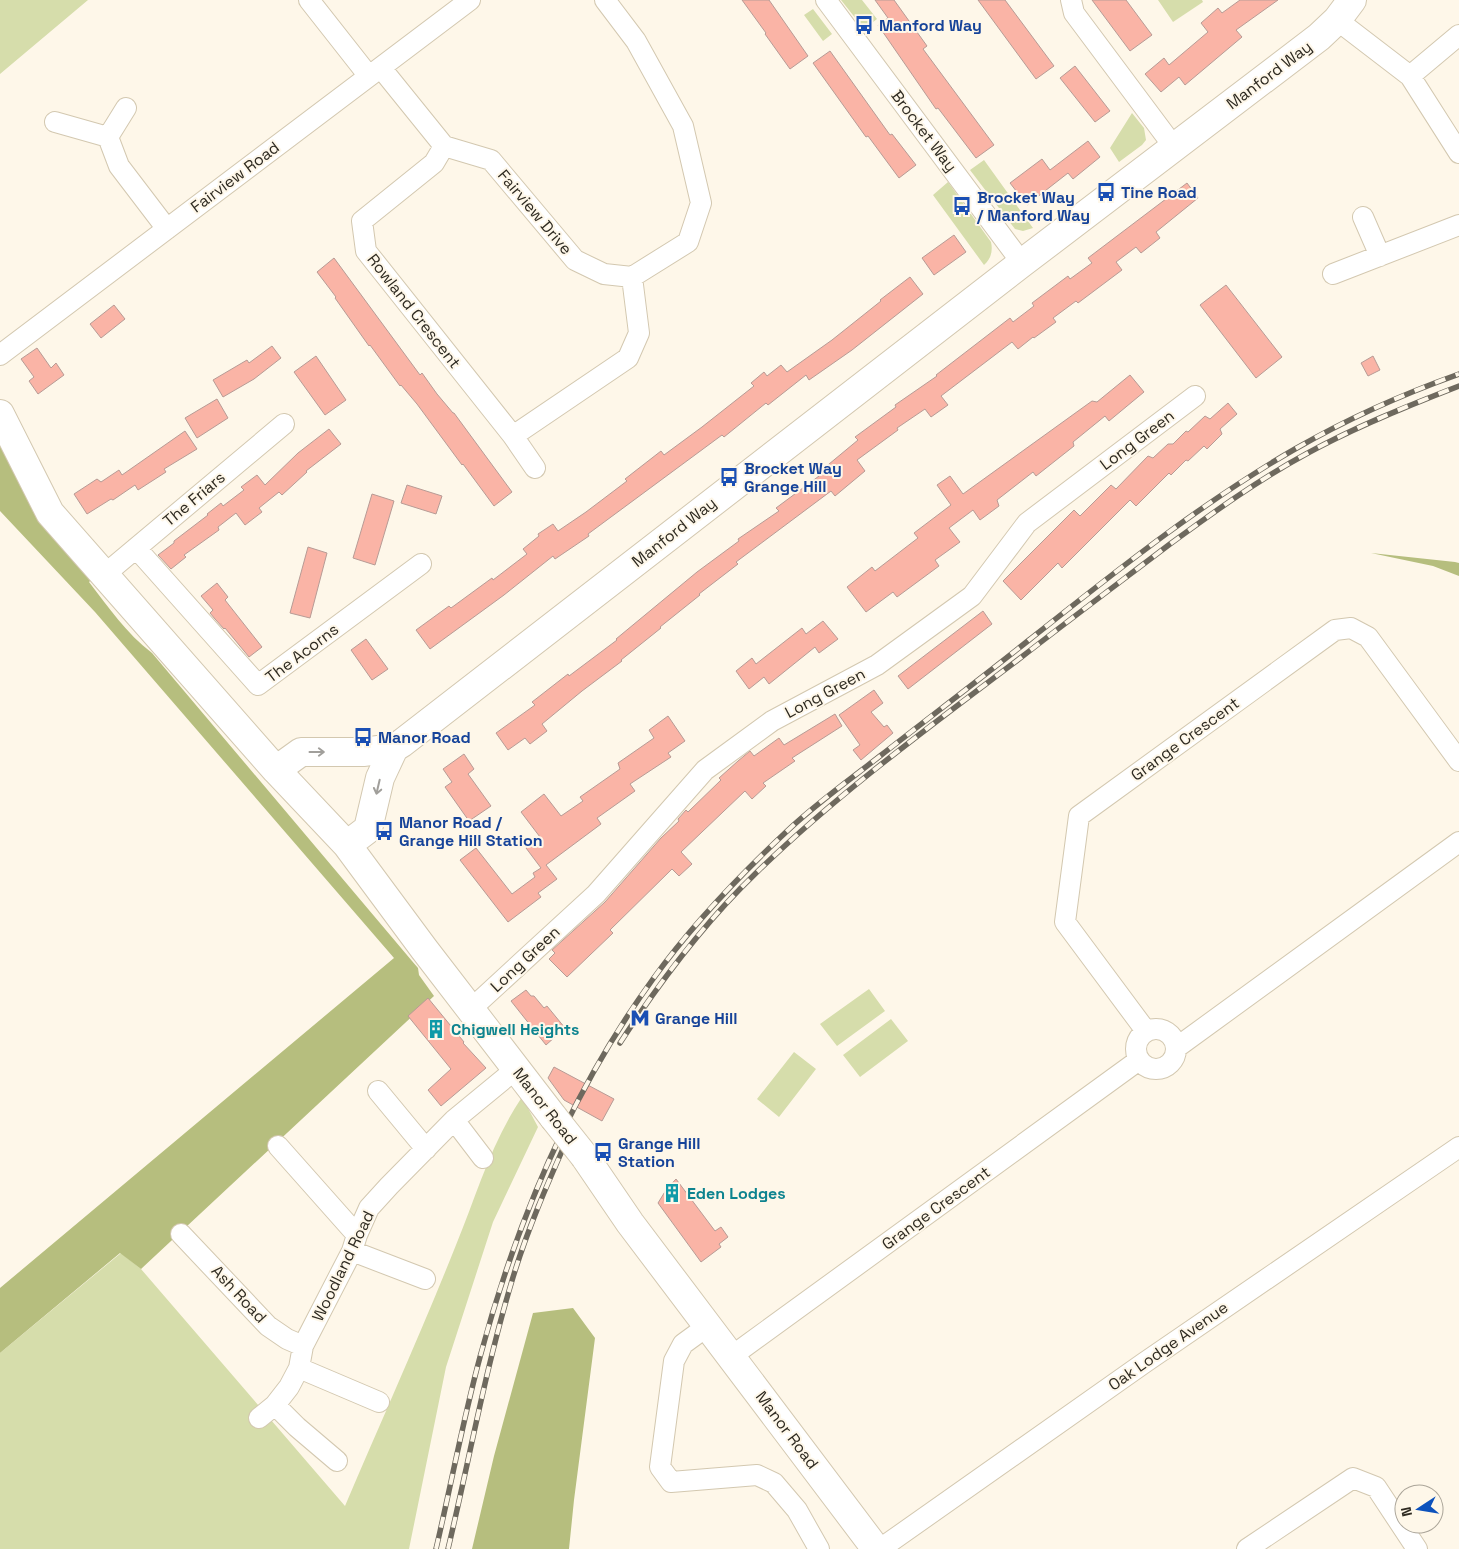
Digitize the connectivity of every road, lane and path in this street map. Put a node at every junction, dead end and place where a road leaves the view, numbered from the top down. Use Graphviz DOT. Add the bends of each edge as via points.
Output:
graph roads {
  1 [pos="309,0"];
  2 [pos="470,0"];
  3 [pos="605,0"];
  4 [pos="826,0"];
  5 [pos="1073,7"];
  6 [pos="1345,10"];
  7 [pos="1459,35"];
  8 [pos="374,72"];
  9 [pos="1410,76"];
  10 [pos="126,108"];
  11 [pos="55,122"];
  12 [pos="108,137"];
  13 [pos="444,146"];
  14 [pos="1174,147"];
  15 [pos="1459,154"];
  16 [pos="1363,217"];
  17 [pos="1459,225"];
  18 [pos="167,229"];
  19 [pos="1380,256"];
  20 [pos="1022,263"];
  21 [pos="1333,274"];
  22 [pos="632,277"];
  23 [pos="0,355"];
  24 [pos="1195,396"];
  25 [pos="0,414"];
  26 [pos="284,424"];
  27 [pos="514,436"];
  28 [pos="535,468"];
  29 [pos="136,548"];
  30 [pos="422,564"];
  31 [pos="104,575"];
  32 [pos="394,748"];
  33 [pos="1459,761"];
  34 [pos="276,770"];
  35 [pos="1459,842"];
  36 [pos="347,845"];
  37 [pos="471,1009"];
  38 [pos="1146,1031"];
  39 [pos="1176,1048"];
  40 [pos="1139,1060"];
  41 [pos="516,1069"];
  42 [pos="378,1091"];
  43 [pos="454,1120"];
  44 [pos="278,1146"];
  45 [pos="1459,1148"];
  46 [pos="426,1149"];
  47 [pos="483,1158"];
  48 [pos="181,1234"];
  49 [pos="354,1243"];
  50 [pos="425,1279"];
  51 [pos="708,1326"];
  52 [pos="303,1346"];
  53 [pos="732,1356"];
  54 [pos="300,1368"];
  55 [pos="379,1402"];
  56 [pos="275,1405"];
  57 [pos="259,1418"];
  58 [pos="337,1461"];
  59 [pos="819,1549"];
  60 [pos="878,1549"];
  61 [pos="1247,1549"];
  62 [pos="1418,1549"];
  1 -- 8 [label="street"];
  2 -- 8 [label="street, Fairview Road"];
  3 -- 22 [label="street" via="636,41 683,126 701,203 688,242"];
  4 -- 20 [label="street, Brocket Way"];
  5 -- 14 [label="street"];
  6 -- 9 [label="street"];
  6 -- 14 [label="main road, Manford Way" via="1319,37"];
  7 -- 9 [label="street"];
  8 -- 13 [label="street"];
  8 -- 18 [label="street, Fairview Road"];
  9 -- 15 [label="street"];
  10 -- 12 [label="street"];
  11 -- 12 [label="street"];
  12 -- 18 [label="street" via="119,166"];
  13 -- 22 [label="street, Fairview Drive" via="491,160 575,260 604,274"];
  13 -- 27 [label="street, Rowland Crescent" via="434,163 362,222 366,251"];
  14 -- 20 [label="main road, Manford Way"];
  16 -- 19 [label="street"];
  17 -- 19 [label="street"];
  18 -- 23 [label="street, Fairview Road"];
  19 -- 21 [label="street"];
  20 -- 32 [label="main road, Manford Way"];
  22 -- 27 [label="street" via="639,333 628,358"];
  24 -- 37 [label="street, Long Green" via="1027,523 972,596 877,665 772,721 705,770 596,894"];
  25 -- 31 [label="main road, Manor Road" via="50,513"];
  26 -- 29 [label="street, The Friars"];
  27 -- 28 [label="street, Rowland Crescent"];
  29 -- 30 [label="street, The Acorns" via="258,685"];
  29 -- 31 [label="street, The Friars"];
  31 -- 34 [label="main road, Manor Road"];
  34 -- 32 [label="main road, one-way" via="301,752 363,752"];
  32 -- 36 [label="main road, Manford Way, one-way" via="380,778 368,829"];
  33 -- 38 [label="street, Grange Crescent" via="1368,637 1352,628 1335,630 1079,816 1065,922"];
  34 -- 36 [label="main road, Manor Road"];
  35 -- 39 [label="street"];
  36 -- 37 [label="main road, Manor Road"];
  37 -- 41 [label="main road, Manor Road"];
  38 -- 39 [label="street" via="1152,1028 1166,1031"];
  38 -- 40 [label="street" via="1140,1035 1135,1048"];
  39 -- 40 [label="street" via="1173,1060 1162,1068 1150,1068"];
  40 -- 53 [label="street, Grange Crescent"];
  41 -- 43 [label="street, Woodland Road"];
  41 -- 51 [label="main road, Manor Road, bridge"];
  42 -- 46 [label="street"];
  43 -- 46 [label="street, Woodland Road"];
  43 -- 47 [label="street"];
  44 -- 49 [label="street"];
  45 -- 60 [label="street, Oak Lodge Avenue"];
  46 -- 49 [label="street, Woodland Road" via="369,1208"];
  48 -- 52 [label="street, Ash Road" via="268,1326"];
  49 -- 50 [label="street"];
  49 -- 52 [label="street, Woodland Road"];
  51 -- 53 [label="main road, Manor Road"];
  51 -- 59 [label="street" via="683,1344 674,1361 660,1467 671,1482 757,1474 774,1483 797,1510"];
  52 -- 54 [label="street, Woodland Road"];
  53 -- 60 [label="main road, Manor Road"];
  54 -- 55 [label="street"];
  54 -- 56 [label="street, Woodland Road"];
  56 -- 57 [label="street, Woodland Road"];
  56 -- 58 [label="street"];
  61 -- 62 [label="street" via="1353,1478 1376,1487"];
}
